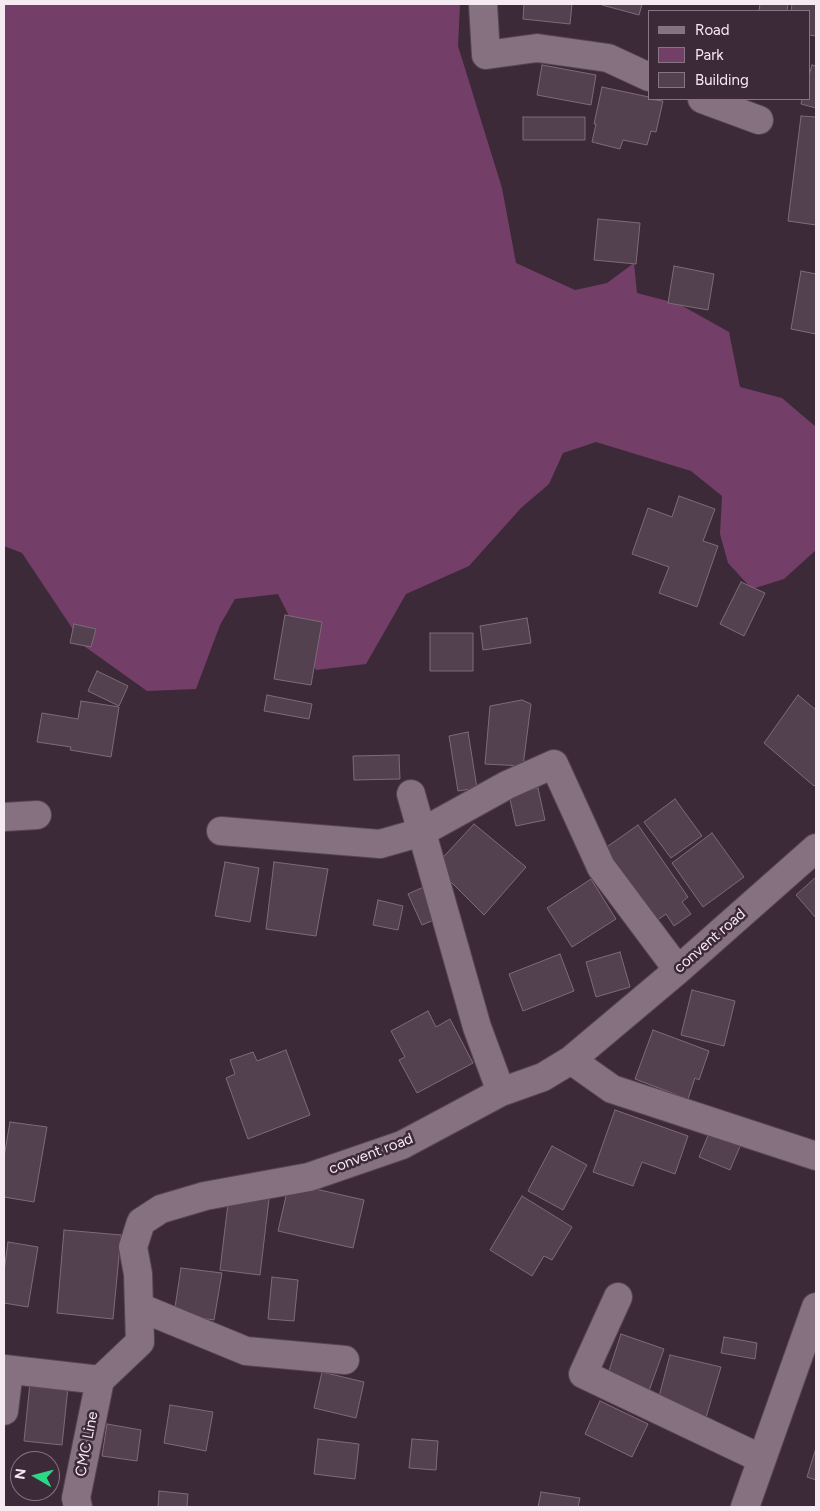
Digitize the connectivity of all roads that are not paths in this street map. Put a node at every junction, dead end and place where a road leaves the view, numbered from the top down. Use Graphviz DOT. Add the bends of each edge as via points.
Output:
graph roads {
  1 [pos="483,4"];
  2 [pos="648,77"];
  3 [pos="705,100"];
  4 [pos="760,120"];
  5 [pos="411,794"];
  6 [pos="37,815"];
  7 [pos="4,817"];
  8 [pos="222,831"];
  9 [pos="422,832"];
  10 [pos="816,848"];
  11 [pos="678,970"];
  12 [pos="571,1060"];
  13 [pos="501,1092"];
  14 [pos="816,1156"];
  15 [pos="618,1296"];
  16 [pos="139,1307"];
  17 [pos="816,1307"];
  18 [pos="345,1360"];
  19 [pos="6,1370"];
  20 [pos="100,1380"];
  21 [pos="4,1411"];
  22 [pos="762,1459"];
  23 [pos="78,1507"];
  24 [pos="745,1507"];
  1 -- 2 [label="street" via="486,55 538,48 608,58"];
  3 -- 4 [label="street"];
  5 -- 9 [label="street"];
  6 -- 7 [label="street"];
  8 -- 9 [label="street" via="380,844"];
  9 -- 11 [label="street" via="554,764 601,867"];
  9 -- 13 [label="street" via="477,1027"];
  10 -- 11 [label="street, convent road"];
  11 -- 12 [label="street, convent road"];
  12 -- 13 [label="street, convent road" via="543,1077"];
  12 -- 14 [label="street" via="612,1089"];
  13 -- 16 [label="street, convent road" via="402,1145 309,1177 205,1196 161,1209 140,1222 133,1247"];
  15 -- 22 [label="street" via="583,1374"];
  16 -- 18 [label="street" via="246,1351"];
  16 -- 20 [label="street, convent road" via="140,1342"];
  17 -- 22 [label="street"];
  19 -- 20 [label="street"];
  19 -- 21 [label="street"];
  20 -- 23 [label="street, CMC Line" via="76,1498"];
  22 -- 24 [label="street"];
}
